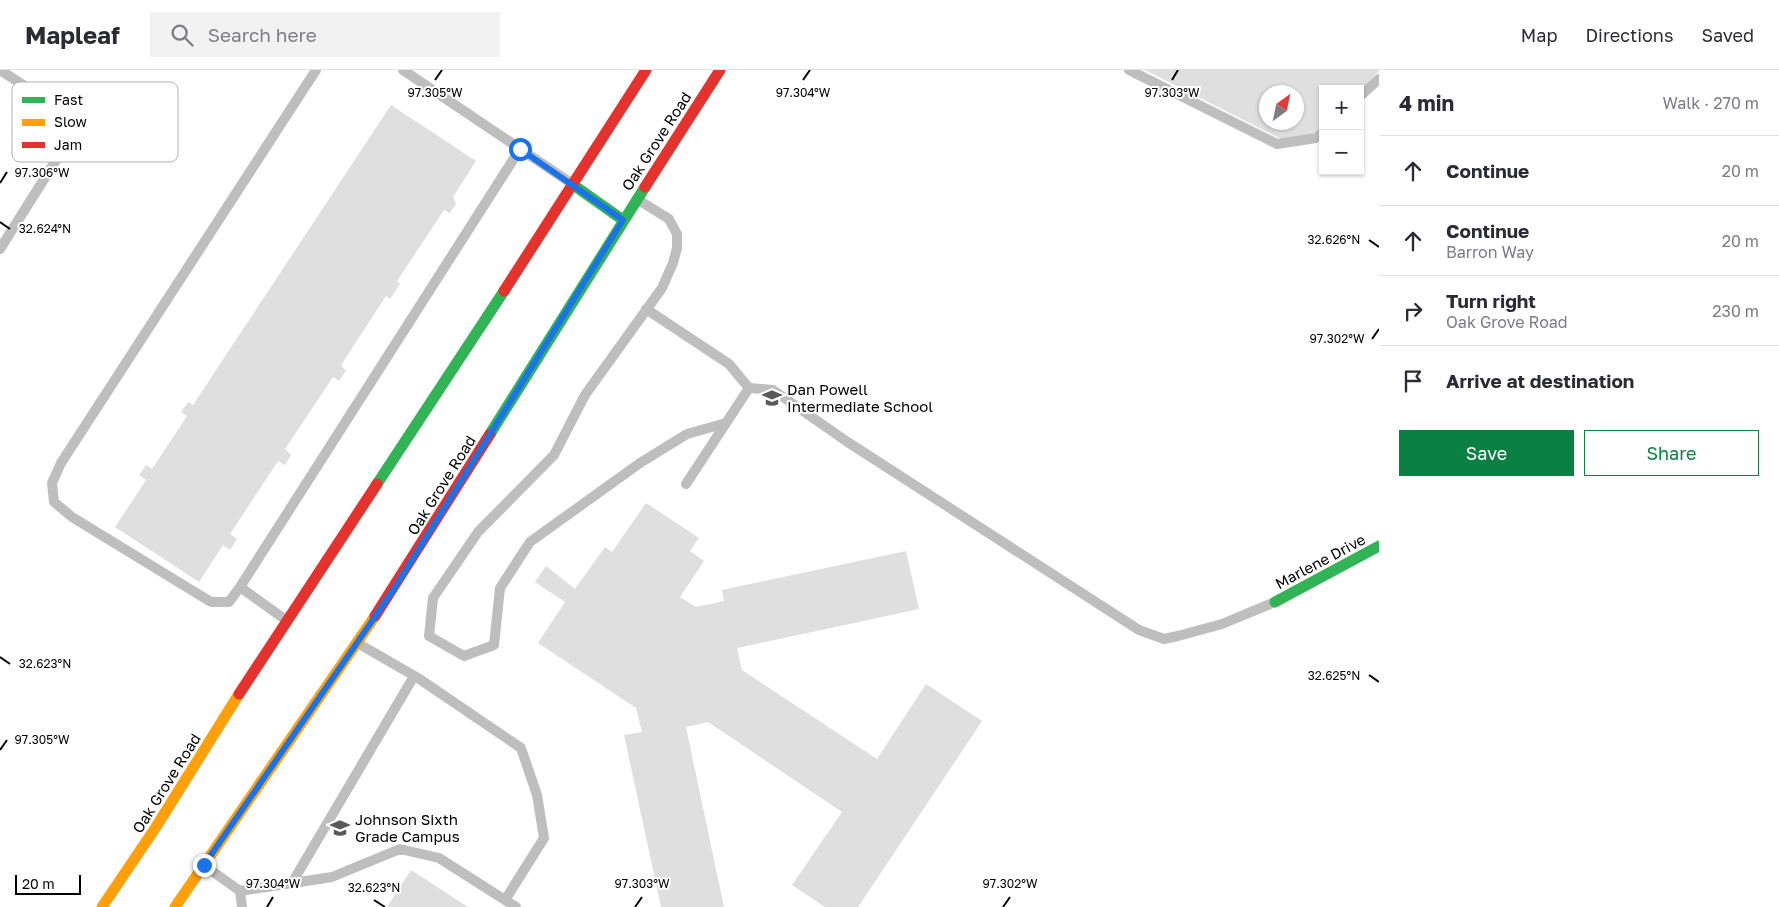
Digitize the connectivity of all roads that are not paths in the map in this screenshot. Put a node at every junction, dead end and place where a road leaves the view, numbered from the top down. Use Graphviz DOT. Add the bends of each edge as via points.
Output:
graph roads {
  1 [pos="0,70"];
  2 [pos="316,70"];
  3 [pos="403,70"];
  4 [pos="646,70"];
  5 [pos="720,70"];
  6 [pos="1129,70"];
  7 [pos="1379,79"];
  8 [pos="18,82"];
  9 [pos="1364,92"];
  10 [pos="1319,135"];
  11 [pos="520,149"];
  12 [pos="55,162"];
  13 [pos="572,184"];
  14 [pos="636,199"];
  15 [pos="623,220"];
  16 [pos="0,249"];
  17 [pos="646,309"];
  18 [pos="749,388"];
  19 [pos="726,423"];
  20 [pos="686,484"];
  21 [pos="1379,546"];
  22 [pos="240,587"];
  23 [pos="1275,602"];
  24 [pos="287,620"];
  25 [pos="357,643"];
  26 [pos="414,676"];
  27 [pos="204,865"];
  28 [pos="292,883"];
  29 [pos="240,891"];
  30 [pos="505,900"];
  31 [pos="102,907"];
  32 [pos="175,907"];
  33 [pos="242,907"];
  34 [pos="516,907"];
  1 -- 8 [label="lane"];
  2 -- 22 [label="lane" via="61,463 52,483 54,502 72,517 210,602 229,602"];
  3 -- 11 [label="lane"];
  4 -- 13 [label="street, Oak Grove Road"];
  5 -- 14 [label="street, Oak Grove Road"];
  6 -- 10 [label="lane" via="1277,144"];
  7 -- 9 [label="lane"];
  11 -- 13 [label="lane"];
  11 -- 22 [label="lane"];
  12 -- 16 [label="lane"];
  13 -- 15 [label="street"];
  13 -- 24 [label="street, Oak Grove Road"];
  14 -- 15 [label="street, Oak Grove Road"];
  14 -- 17 [label="lane" via="669,219 676,234 673,263 662,288"];
  15 -- 25 [label="street, Oak Grove Road" via="394,589"];
  17 -- 18 [label="lane" via="729,364"];
  17 -- 19 [label="lane" via="585,395 554,455 478,532 432,598 429,636 464,656 494,645 500,588 530,542 640,463 687,434"];
  18 -- 19 [label="lane"];
  18 -- 23 [label="lane" via="773,390 1139,630 1164,638 1178,636 1222,624"];
  19 -- 20 [label="lane"];
  21 -- 23 [label="street, Marlene Drive"];
  22 -- 24 [label="lane"];
  24 -- 31 [label="street, Oak Grove Road"];
  25 -- 26 [label="lane"];
  25 -- 27 [label="street, Oak Grove Road"];
  26 -- 28 [label="lane"];
  26 -- 30 [label="lane" via="521,748 537,795 544,838"];
  27 -- 29 [label="lane"];
  27 -- 32 [label="street, Oak Grove Road"];
  28 -- 29 [label="lane"];
  28 -- 30 [label="lane" via="332,877 400,849 439,858"];
  29 -- 33 [label="lane"];
  30 -- 34 [label="lane"];
}
